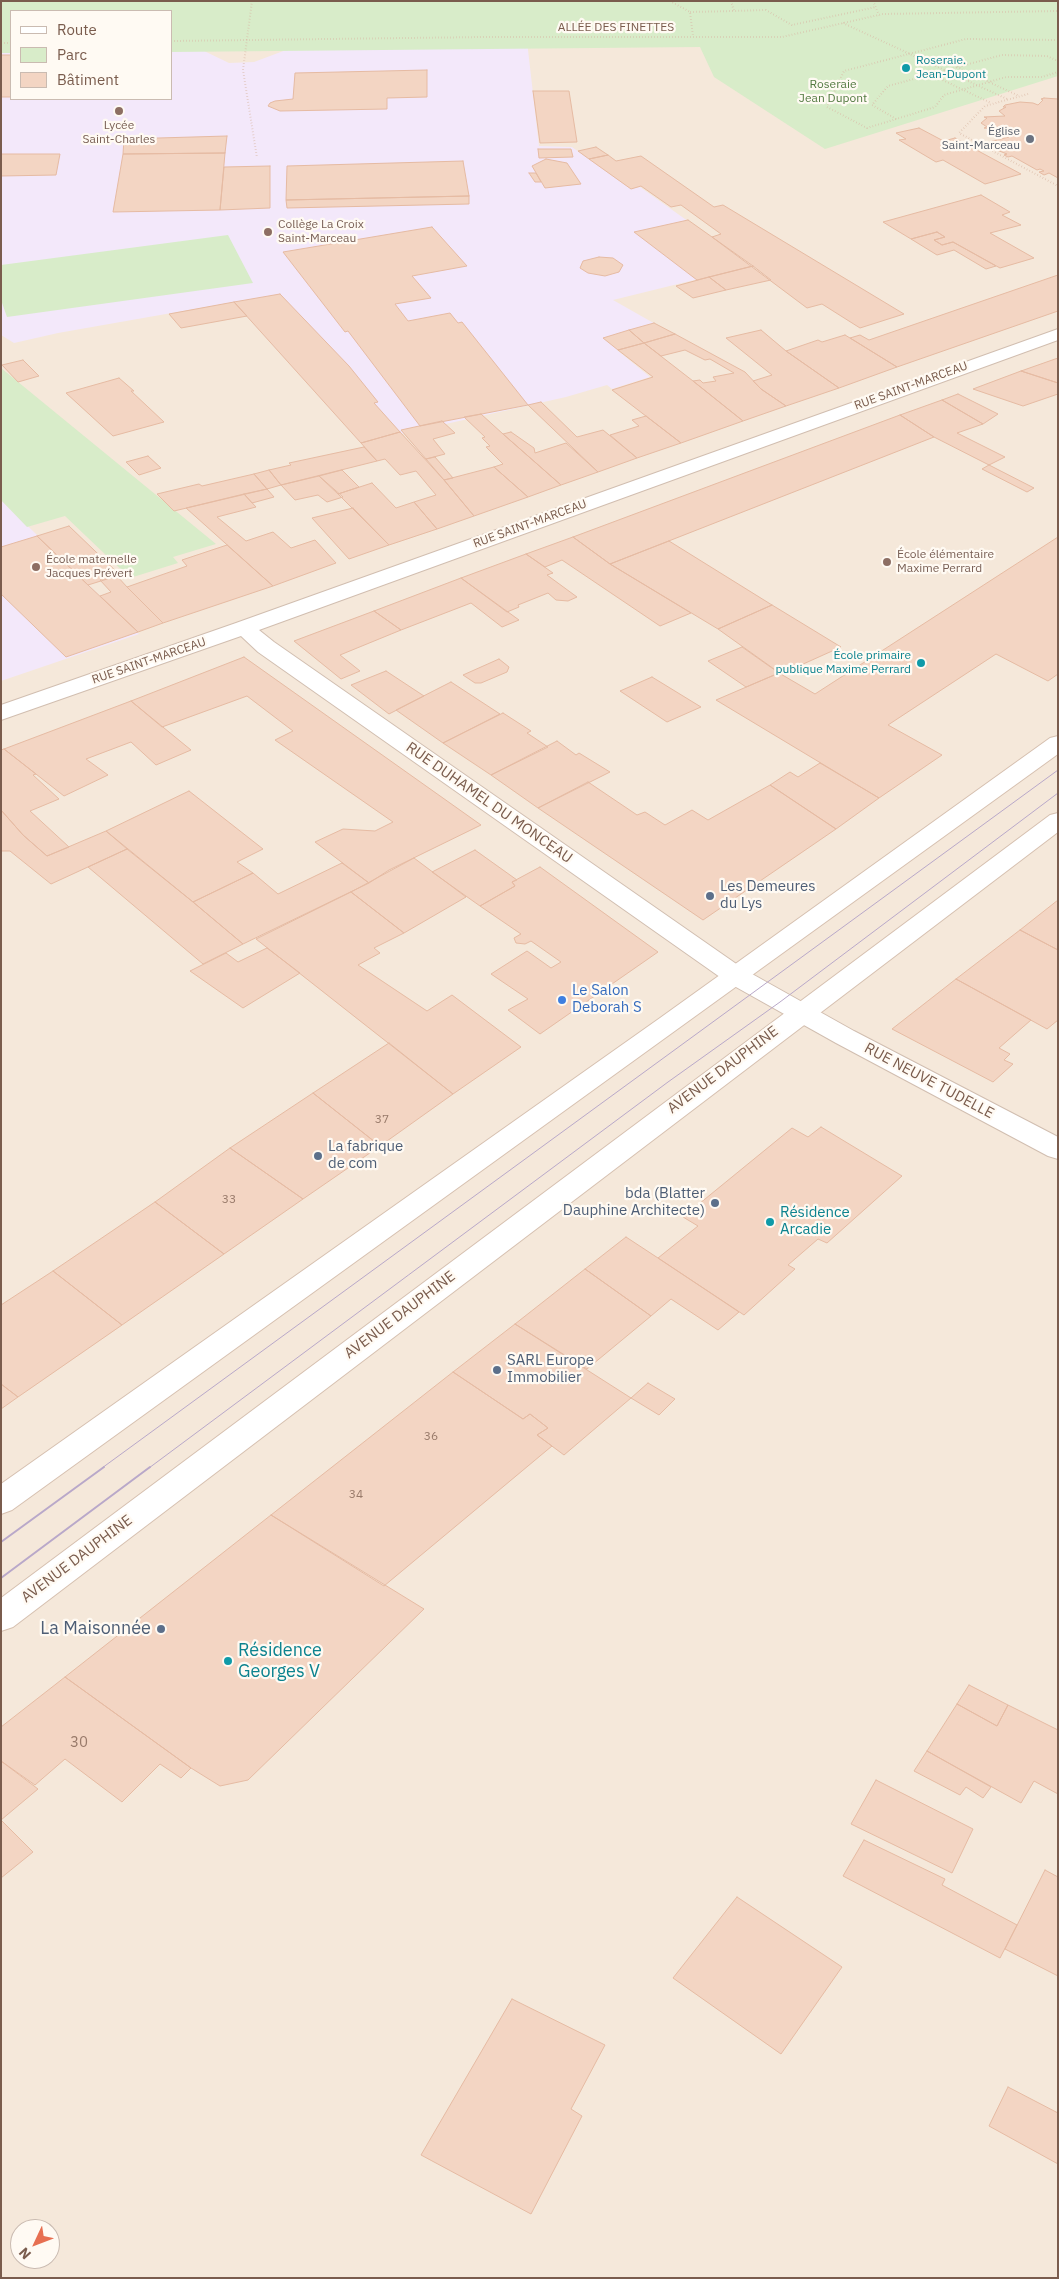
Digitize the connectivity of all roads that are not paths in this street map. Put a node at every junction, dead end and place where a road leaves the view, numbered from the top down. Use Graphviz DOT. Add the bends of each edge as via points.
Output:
graph roads {
  1 [pos="1058,334"];
  2 [pos="244,628"];
  3 [pos="1,713"];
  4 [pos="1058,743"];
  5 [pos="1058,820"];
  6 [pos="736,976"];
  7 [pos="800,1013"];
  8 [pos="1058,1149"];
  9 [pos="1,1501"];
  10 [pos="1,1616"];
  1 -- 2 [label="main road, RUE SAINT-MARCEAU"];
  2 -- 3 [label="main road, RUE SAINT-MARCEAU"];
  2 -- 6 [label="main road, RUE DUHAMEL DU MONCEAU" via="266,647"];
  4 -- 6 [label="main road"];
  5 -- 7 [label="main road, AVENUE DAUPHINE"];
  6 -- 7 [label="main road, AVENUE DAUPHINE"];
  6 -- 9 [label="main road"];
  7 -- 8 [label="main road, RUE NEUVE TUDELLE"];
  7 -- 10 [label="main road, AVENUE DAUPHINE"];
}
